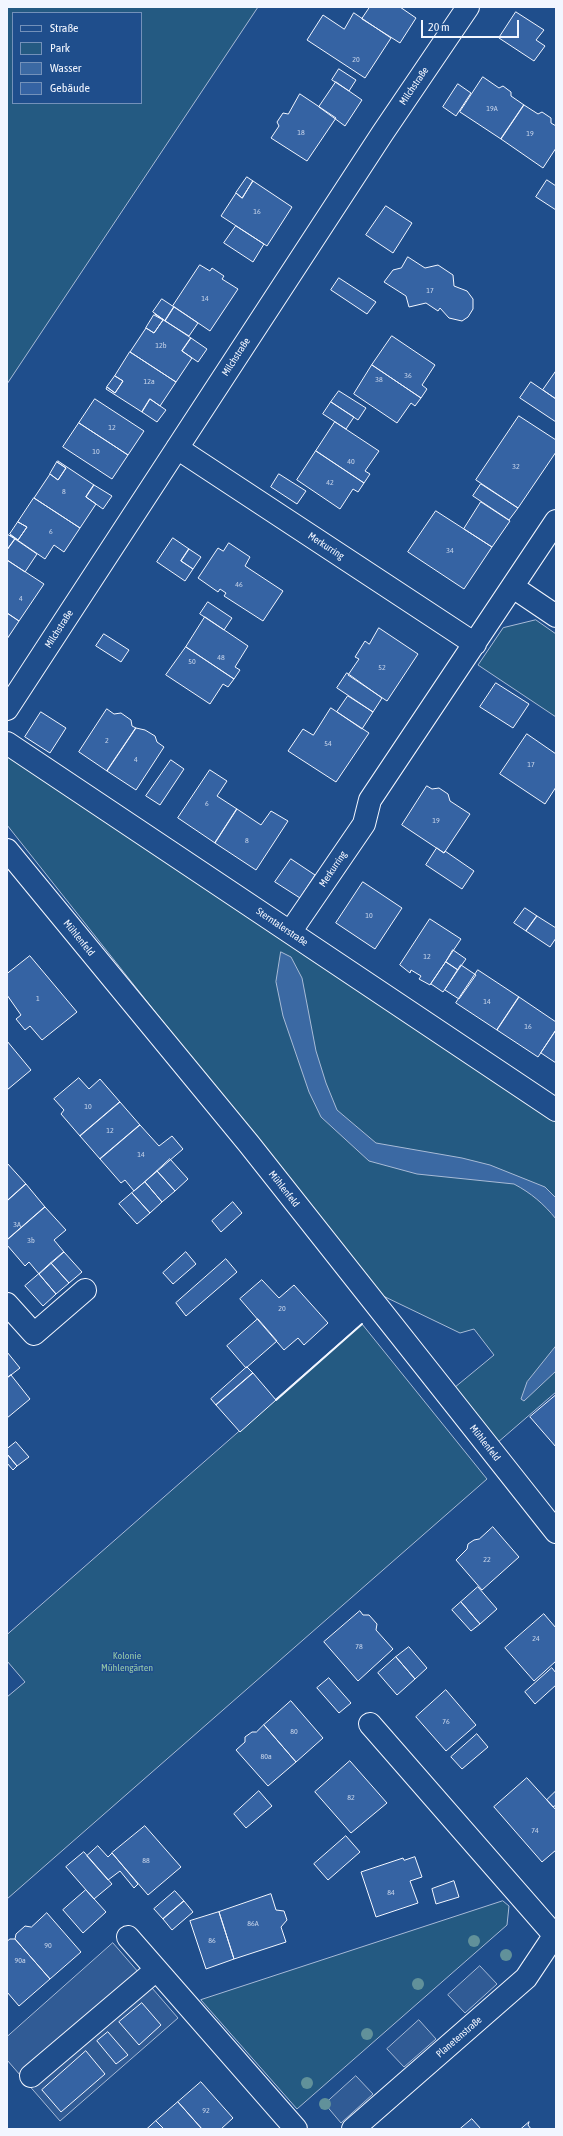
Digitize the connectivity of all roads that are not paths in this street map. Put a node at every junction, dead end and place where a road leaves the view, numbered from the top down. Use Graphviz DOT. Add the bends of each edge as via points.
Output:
graph roads {
  1 [pos="468,7"];
  2 [pos="177,448"];
  3 [pos="556,521"];
  4 [pos="513,588"];
  5 [pos="556,616"];
  6 [pos="475,644"];
  7 [pos="7,709"];
  8 [pos="7,744"];
  9 [pos="7,850"];
  10 [pos="289,931"];
  11 [pos="556,1110"];
  12 [pos="85,1290"];
  13 [pos="7,1304"];
  14 [pos="556,1532"];
  15 [pos="370,1724"];
  16 [pos="556,1935"];
  17 [pos="128,1938"];
  18 [pos="156,1970"];
  19 [pos="31,2076"];
  20 [pos="296,2129"];
  21 [pos="353,2129"];
  1 -- 2 [label="street, Milchstraße"];
  2 -- 6 [label="street, Merkurring"];
  2 -- 7 [label="street, Milchstraße"];
  3 -- 4 [label="street, Merkurring"];
  4 -- 5 [label="street"];
  4 -- 6 [label="street, Merkurring"];
  6 -- 10 [label="street, Merkurring" via="370,800 364,824"];
  8 -- 10 [label="street, Sterntalerstraße"];
  9 -- 14 [label="street, Mühlenfeld" via="249,1144"];
  10 -- 11 [label="street, Sterntalerstraße"];
  12 -- 13 [label="street" via="34,1334"];
  15 -- 16 [label="street, Planetenstraße"];
  16 -- 21 [label="street, Planetenstraße" via="526,1978"];
  17 -- 18 [label="street"];
  18 -- 19 [label="street"];
  18 -- 20 [label="street"];
}
